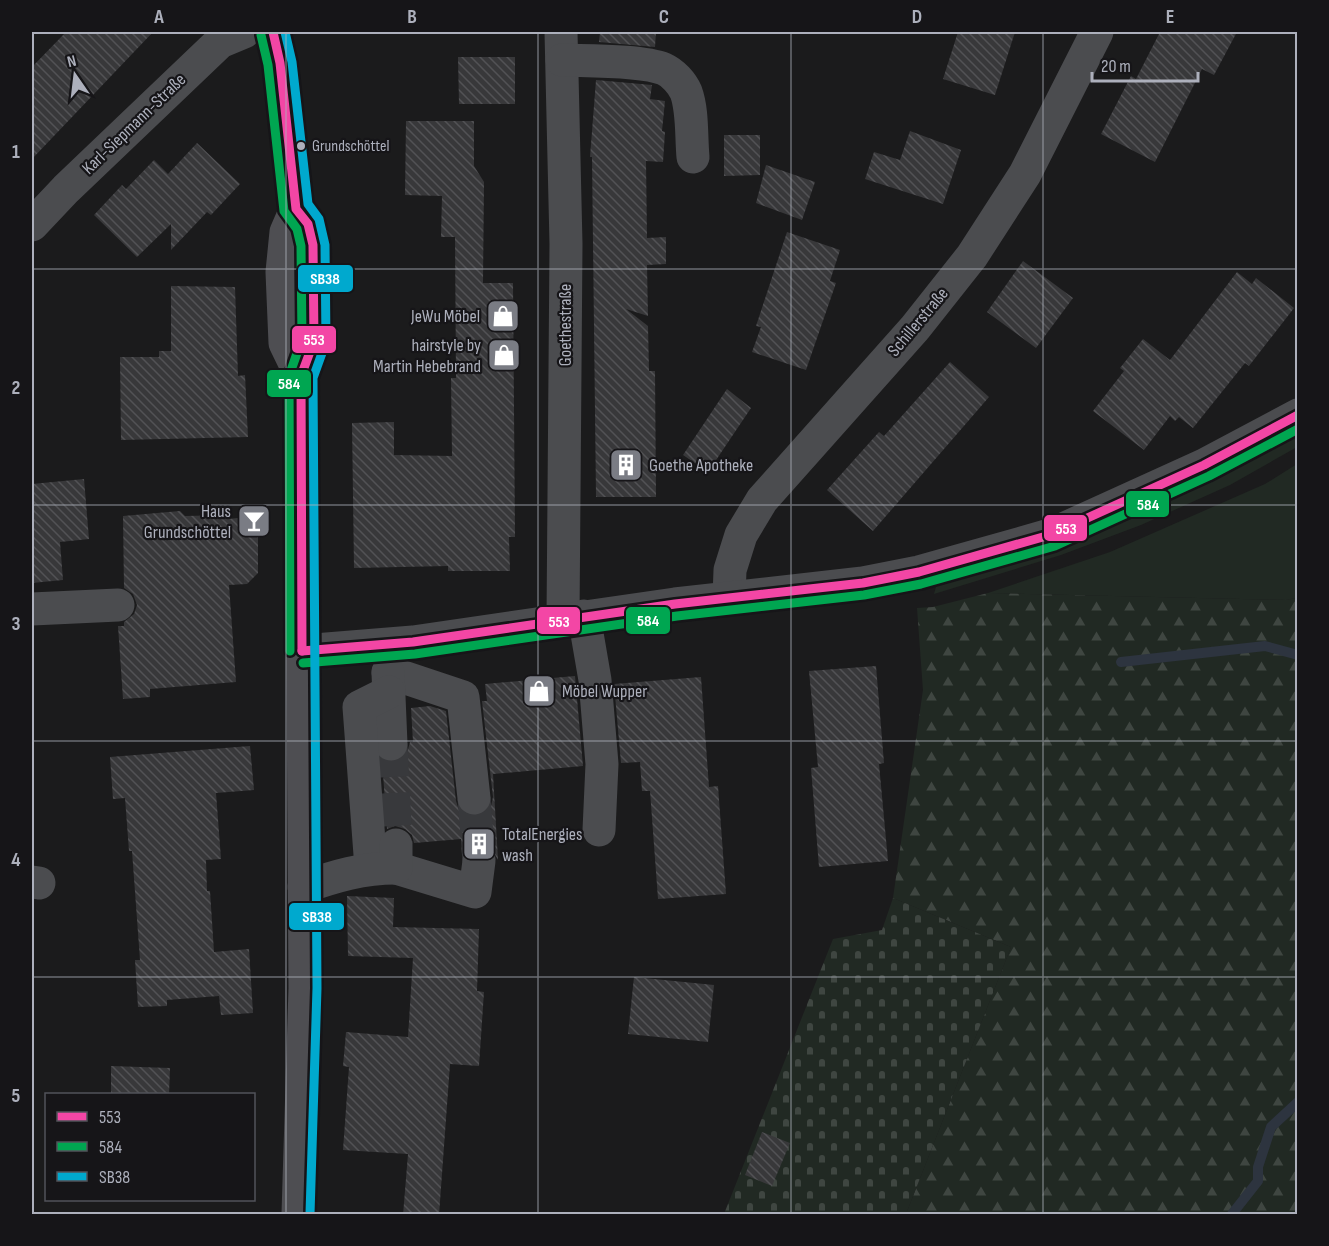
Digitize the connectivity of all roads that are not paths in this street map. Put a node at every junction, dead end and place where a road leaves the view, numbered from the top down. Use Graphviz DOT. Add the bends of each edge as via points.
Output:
graph roads {
  1 [pos="244,32"];
  2 [pos="273,32"];
  3 [pos="1097,32"];
  4 [pos="561,46"];
  5 [pos="693,157"];
  6 [pos="32,225"];
  7 [pos="1298,415"];
  8 [pos="729,598"];
  9 [pos="118,605"];
  10 [pos="32,609"];
  11 [pos="574,618"];
  12 [pos="302,651"];
  13 [pos="388,670"];
  14 [pos="391,744"];
  15 [pos="474,798"];
  16 [pos="599,830"];
  17 [pos="388,860"];
  18 [pos="478,861"];
  19 [pos="304,887"];
  20 [pos="298,1215"];
  1 -- 6 [label="street, Karl-Siepmann-Straße" via="220,42"];
  2 -- 12 [label="main road" via="296,209 308,224 313,245 314,341 301,376"];
  3 -- 8 [label="street, Schillerstraße" via="1025,174 972,256 915,328 762,500 741,535 730,570"];
  4 -- 5 [label="street" via="670,72 685,91"];
  4 -- 11 [label="street, Goethestraße"];
  7 -- 8 [label="street" via="1204,465 1050,535 919,572 863,583"];
  8 -- 11 [label="street"];
  9 -- 10 [label="street"];
  11 -- 13 [label="street"];
  11 -- 16 [label="street, Goethestraße" via="595,680 602,764"];
  12 -- 13 [label="street"];
  12 -- 19 [label="main road"];
  13 -- 14 [label="street"];
  13 -- 15 [label="street" via="463,697"];
  13 -- 17 [label="street" via="359,707"];
  17 -- 18 [label="street" via="475,892"];
  17 -- 19 [label="street"];
  19 -- 20 [label="main road"];
}
